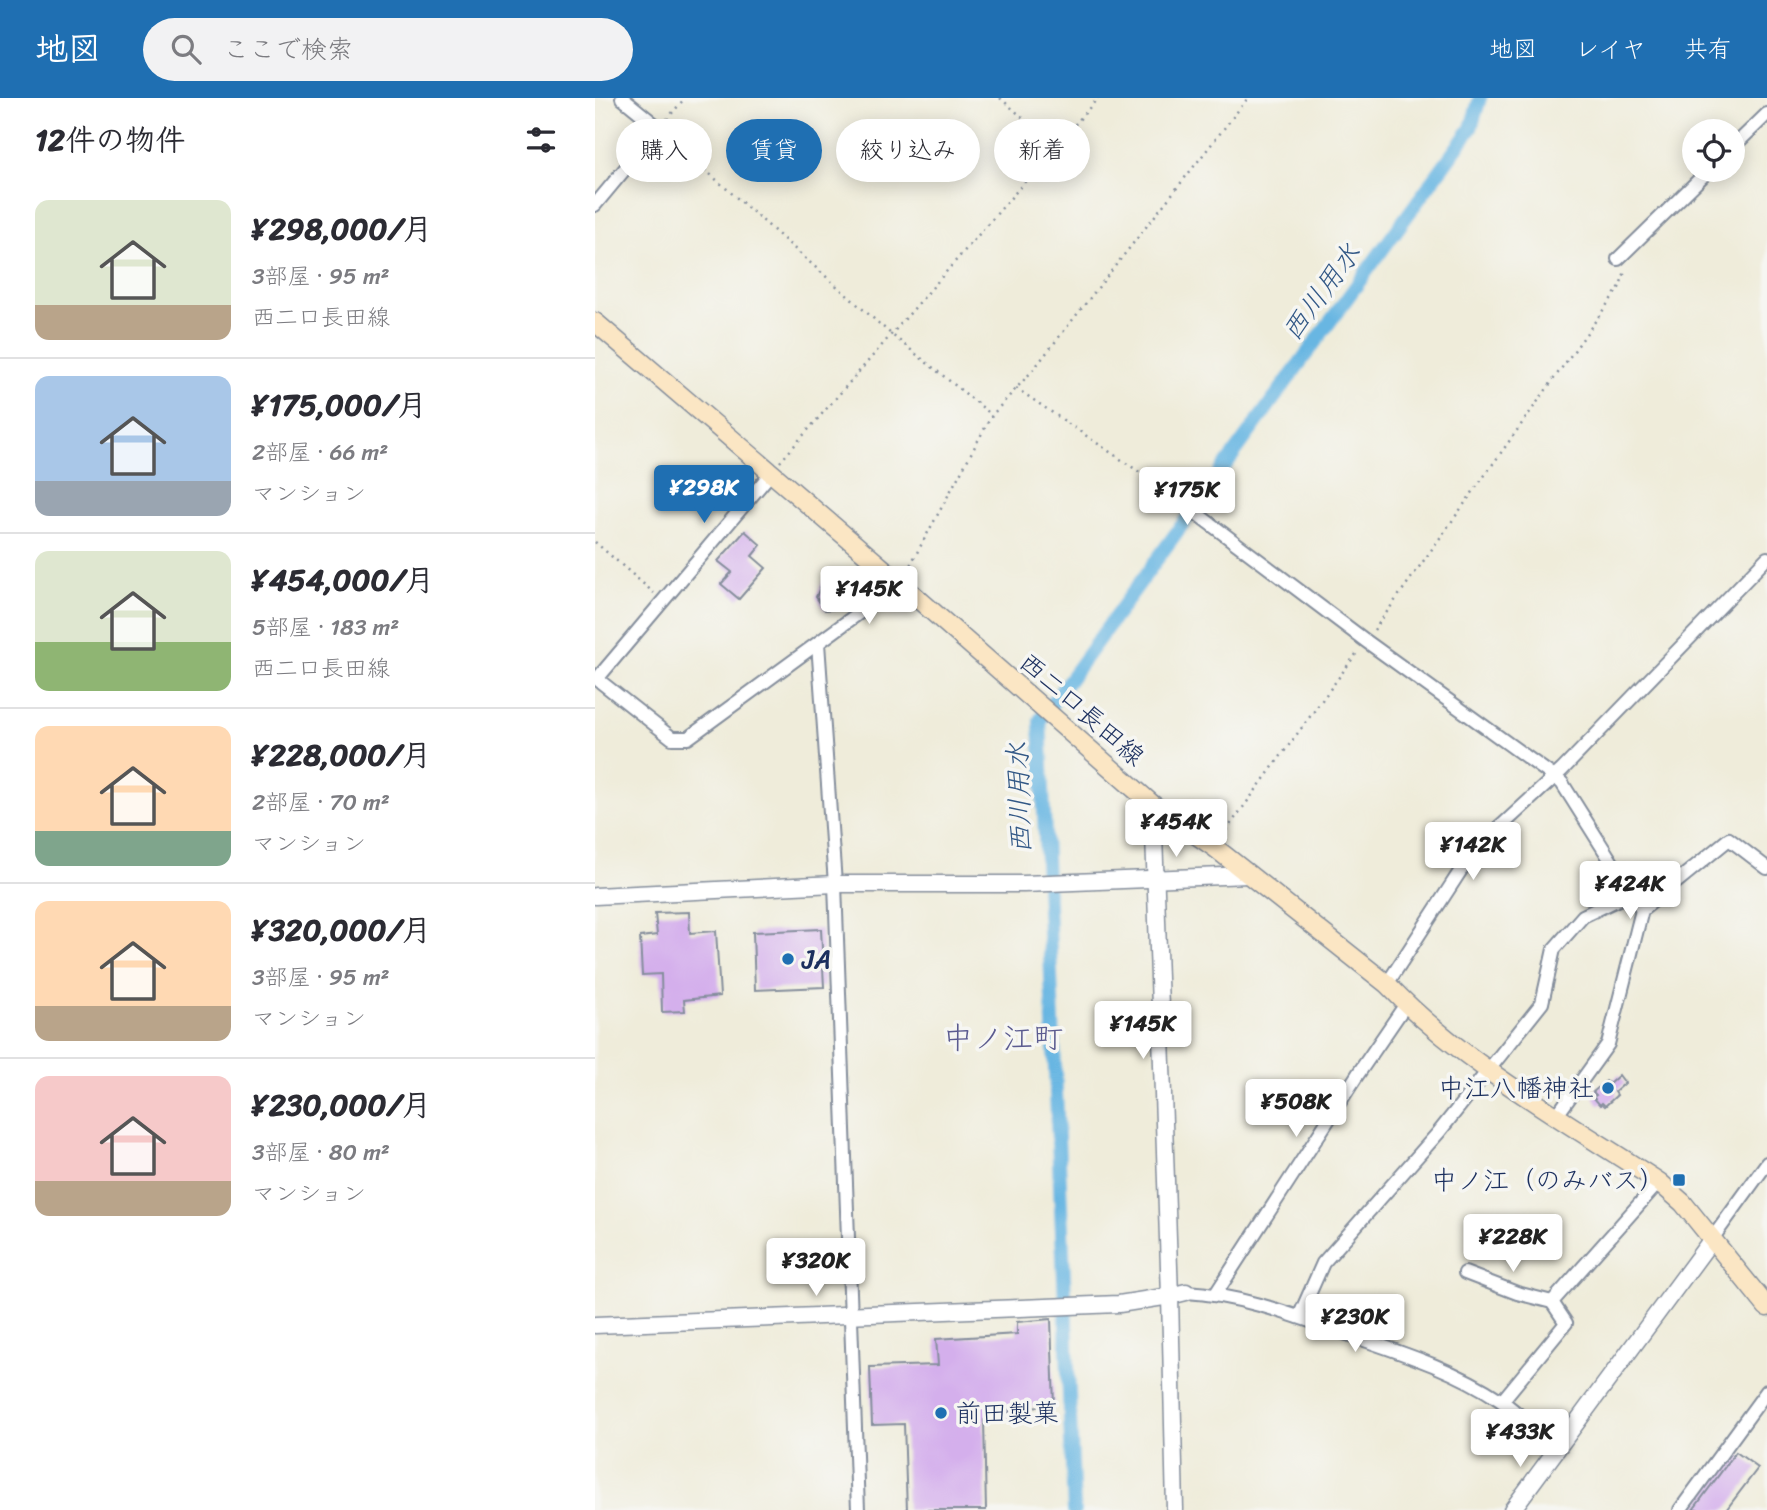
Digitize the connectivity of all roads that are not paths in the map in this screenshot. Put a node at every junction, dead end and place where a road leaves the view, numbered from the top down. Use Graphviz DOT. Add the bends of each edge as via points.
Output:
graph roads {
  1 [pos="622,98"];
  2 [pos="1767,114"];
  3 [pos="1745,135"];
  4 [pos="1697,182"];
  5 [pos="595,205"];
  6 [pos="1618,259"];
  7 [pos="595,322"];
  8 [pos="771,473"];
  9 [pos="1168,492"];
  10 [pos="1767,558"];
  11 [pos="900,583"];
  12 [pos="818,643"];
  13 [pos="1553,776"];
  14 [pos="1153,805"];
  15 [pos="1767,867"];
  16 [pos="1248,875"];
  17 [pos="1155,879"];
  18 [pos="835,884"];
  19 [pos="1631,893"];
  20 [pos="595,896"];
  21 [pos="1642,910"];
  22 [pos="1387,984"];
  23 [pos="1406,1004"];
  24 [pos="1488,1070"];
  25 [pos="1557,1115"];
  26 [pos="1767,1163"];
  27 [pos="1658,1182"];
  28 [pos="1712,1239"];
  29 [pos="1465,1273"];
  30 [pos="1187,1292"];
  31 [pos="1215,1295"];
  32 [pos="1170,1296"];
  33 [pos="1552,1302"];
  34 [pos="1767,1307"];
  35 [pos="849,1315"];
  36 [pos="1299,1317"];
  37 [pos="595,1325"];
  38 [pos="1767,1391"];
  39 [pos="1502,1401"];
  40 [pos="1557,1449"];
  41 [pos="858,1510"];
  42 [pos="1175,1510"];
  43 [pos="1513,1510"];
  44 [pos="1681,1510"];
  1 -- 5 [label="street" via="659,128"];
  2 -- 3 [label="street"];
  4 -- 6 [label="street"];
  7 -- 8 [label="main road, 西二口長田線"];
  8 -- 11 [label="main road, 西二口長田線"];
  8 -- 12 [label="street" via="597,679 672,738 688,738"];
  9 -- 13 [label="street"];
  10 -- 13 [label="street"];
  11 -- 12 [label="street"];
  11 -- 14 [label="main road, 西二口長田線"];
  12 -- 18 [label="street"];
  13 -- 19 [label="street" via="1562,783"];
  13 -- 22 [label="street" via="1472,853"];
  14 -- 16 [label="main road, 西二口長田線"];
  14 -- 17 [label="street"];
  15 -- 21 [label="street" via="1729,839"];
  16 -- 17 [label="street"];
  16 -- 22 [label="main road, 西二口長田線"];
  17 -- 18 [label="street"];
  17 -- 32 [label="street"];
  18 -- 20 [label="street"];
  18 -- 35 [label="street"];
  19 -- 21 [label="street"];
  19 -- 24 [label="street" via="1583,916 1554,949 1542,1003"];
  21 -- 25 [label="street" via="1608,1044"];
  22 -- 23 [label="main road, 西二口長田線"];
  23 -- 24 [label="main road, 西二口長田線"];
  23 -- 31 [label="street"];
  24 -- 25 [label="main road, 西二口長田線"];
  24 -- 36 [label="street" via="1324,1263"];
  25 -- 27 [label="main road, 西二口長田線"];
  26 -- 28 [label="street"];
  27 -- 28 [label="main road, 西二口長田線" via="1683,1203"];
  27 -- 33 [label="street"];
  28 -- 34 [label="main road, 西二口長田線"];
  28 -- 40 [label="street"];
  29 -- 33 [label="street"];
  30 -- 31 [label="street"];
  30 -- 32 [label="street"];
  31 -- 36 [label="street"];
  32 -- 35 [label="street" via="1119,1304"];
  32 -- 42 [label="street"];
  33 -- 39 [label="street" via="1566,1323"];
  35 -- 37 [label="street"];
  35 -- 41 [label="street"];
  36 -- 39 [label="street" via="1406,1354"];
  38 -- 44 [label="street"];
  39 -- 40 [label="street"];
  40 -- 43 [label="street"];
}
